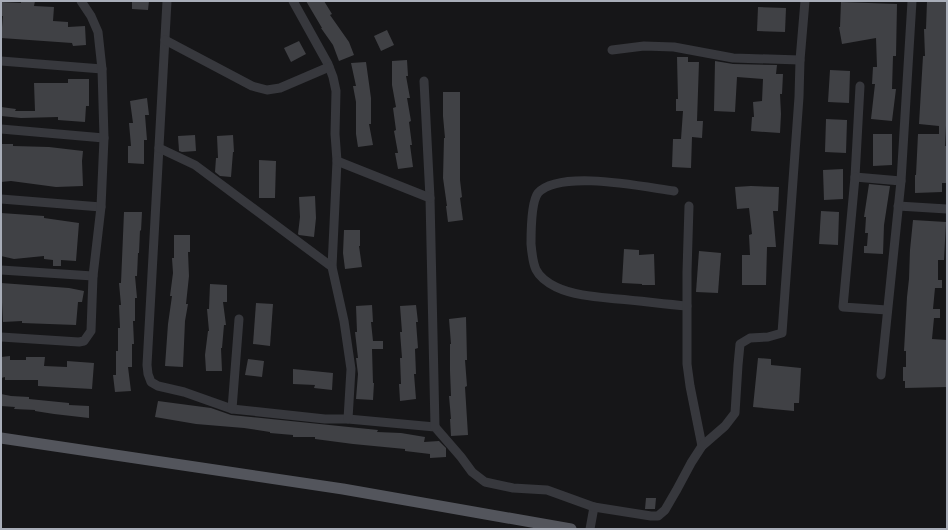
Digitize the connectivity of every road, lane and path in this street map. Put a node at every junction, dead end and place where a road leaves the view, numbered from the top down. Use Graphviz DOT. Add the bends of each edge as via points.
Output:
graph roads {
  1 [pos="82,1"];
  2 [pos="167,1"];
  3 [pos="293,1"];
  4 [pos="805,1"];
  5 [pos="912,1"];
  6 [pos="165,40"];
  7 [pos="612,50"];
  8 [pos="800,60"];
  9 [pos="1,61"];
  10 [pos="329,67"];
  11 [pos="102,69"];
  12 [pos="424,81"];
  13 [pos="860,86"];
  14 [pos="1,129"];
  15 [pos="104,138"];
  16 [pos="159,148"];
  17 [pos="337,161"];
  18 [pos="855,177"];
  19 [pos="901,181"];
  20 [pos="674,191"];
  21 [pos="430,198"];
  22 [pos="1,199"];
  23 [pos="689,206"];
  24 [pos="898,206"];
  25 [pos="101,207"];
  26 [pos="947,209"];
  27 [pos="332,267"];
  28 [pos="1,270"];
  29 [pos="94,276"];
  30 [pos="687,306"];
  31 [pos="887,310"];
  32 [pos="239,319"];
  33 [pos="1,337"];
  34 [pos="881,375"];
  35 [pos="232,409"];
  36 [pos="348,419"];
  37 [pos="435,427"];
  38 [pos="1,438"];
  39 [pos="702,446"];
  40 [pos="594,507"];
  41 [pos="572,529"];
  42 [pos="590,529"];
  1 -- 11 [label="street" via="92,16 98,32"];
  2 -- 6 [label="street"];
  3 -- 10 [label="street"];
  4 -- 8 [label="street"];
  5 -- 19 [label="street"];
  6 -- 10 [label="street" via="252,86 267,90 280,88"];
  6 -- 16 [label="street"];
  7 -- 8 [label="street" via="644,46 674,47 733,58"];
  8 -- 39 [label="street" via="782,333 750,338 740,344 736,413"];
  9 -- 11 [label="street"];
  10 -- 17 [label="street" via="336,91"];
  11 -- 15 [label="street"];
  12 -- 21 [label="street"];
  13 -- 18 [label="street"];
  14 -- 15 [label="street"];
  15 -- 25 [label="street"];
  16 -- 27 [label="street" via="195,165"];
  16 -- 35 [label="street" via="148,374 151,382 158,386"];
  17 -- 21 [label="street"];
  17 -- 27 [label="street"];
  18 -- 19 [label="street"];
  18 -- 31 [label="street" via="843,307"];
  19 -- 24 [label="street"];
  20 -- 30 [label="street" via="583,180 547,187 538,194 533,204 532,263 539,276 556,287 574,293"];
  21 -- 37 [label="street"];
  22 -- 25 [label="street"];
  23 -- 30 [label="street"];
  24 -- 26 [label="street"];
  24 -- 31 [label="street"];
  25 -- 29 [label="street"];
  27 -- 36 [label="street" via="351,369"];
  28 -- 29 [label="street"];
  29 -- 33 [label="street" via="91,331 84,341"];
  30 -- 39 [label="street" via="690,386"];
  31 -- 34 [label="street"];
  32 -- 35 [label="street"];
  35 -- 36 [label="street" via="325,420"];
  36 -- 37 [label="street"];
  37 -- 40 [label="street" via="472,472 485,482 513,488 547,490"];
  38 -- 41 [label="main road" via="343,488"];
  39 -- 40 [label="street" via="665,510 658,516"];
  40 -- 42 [label="street"];
}
